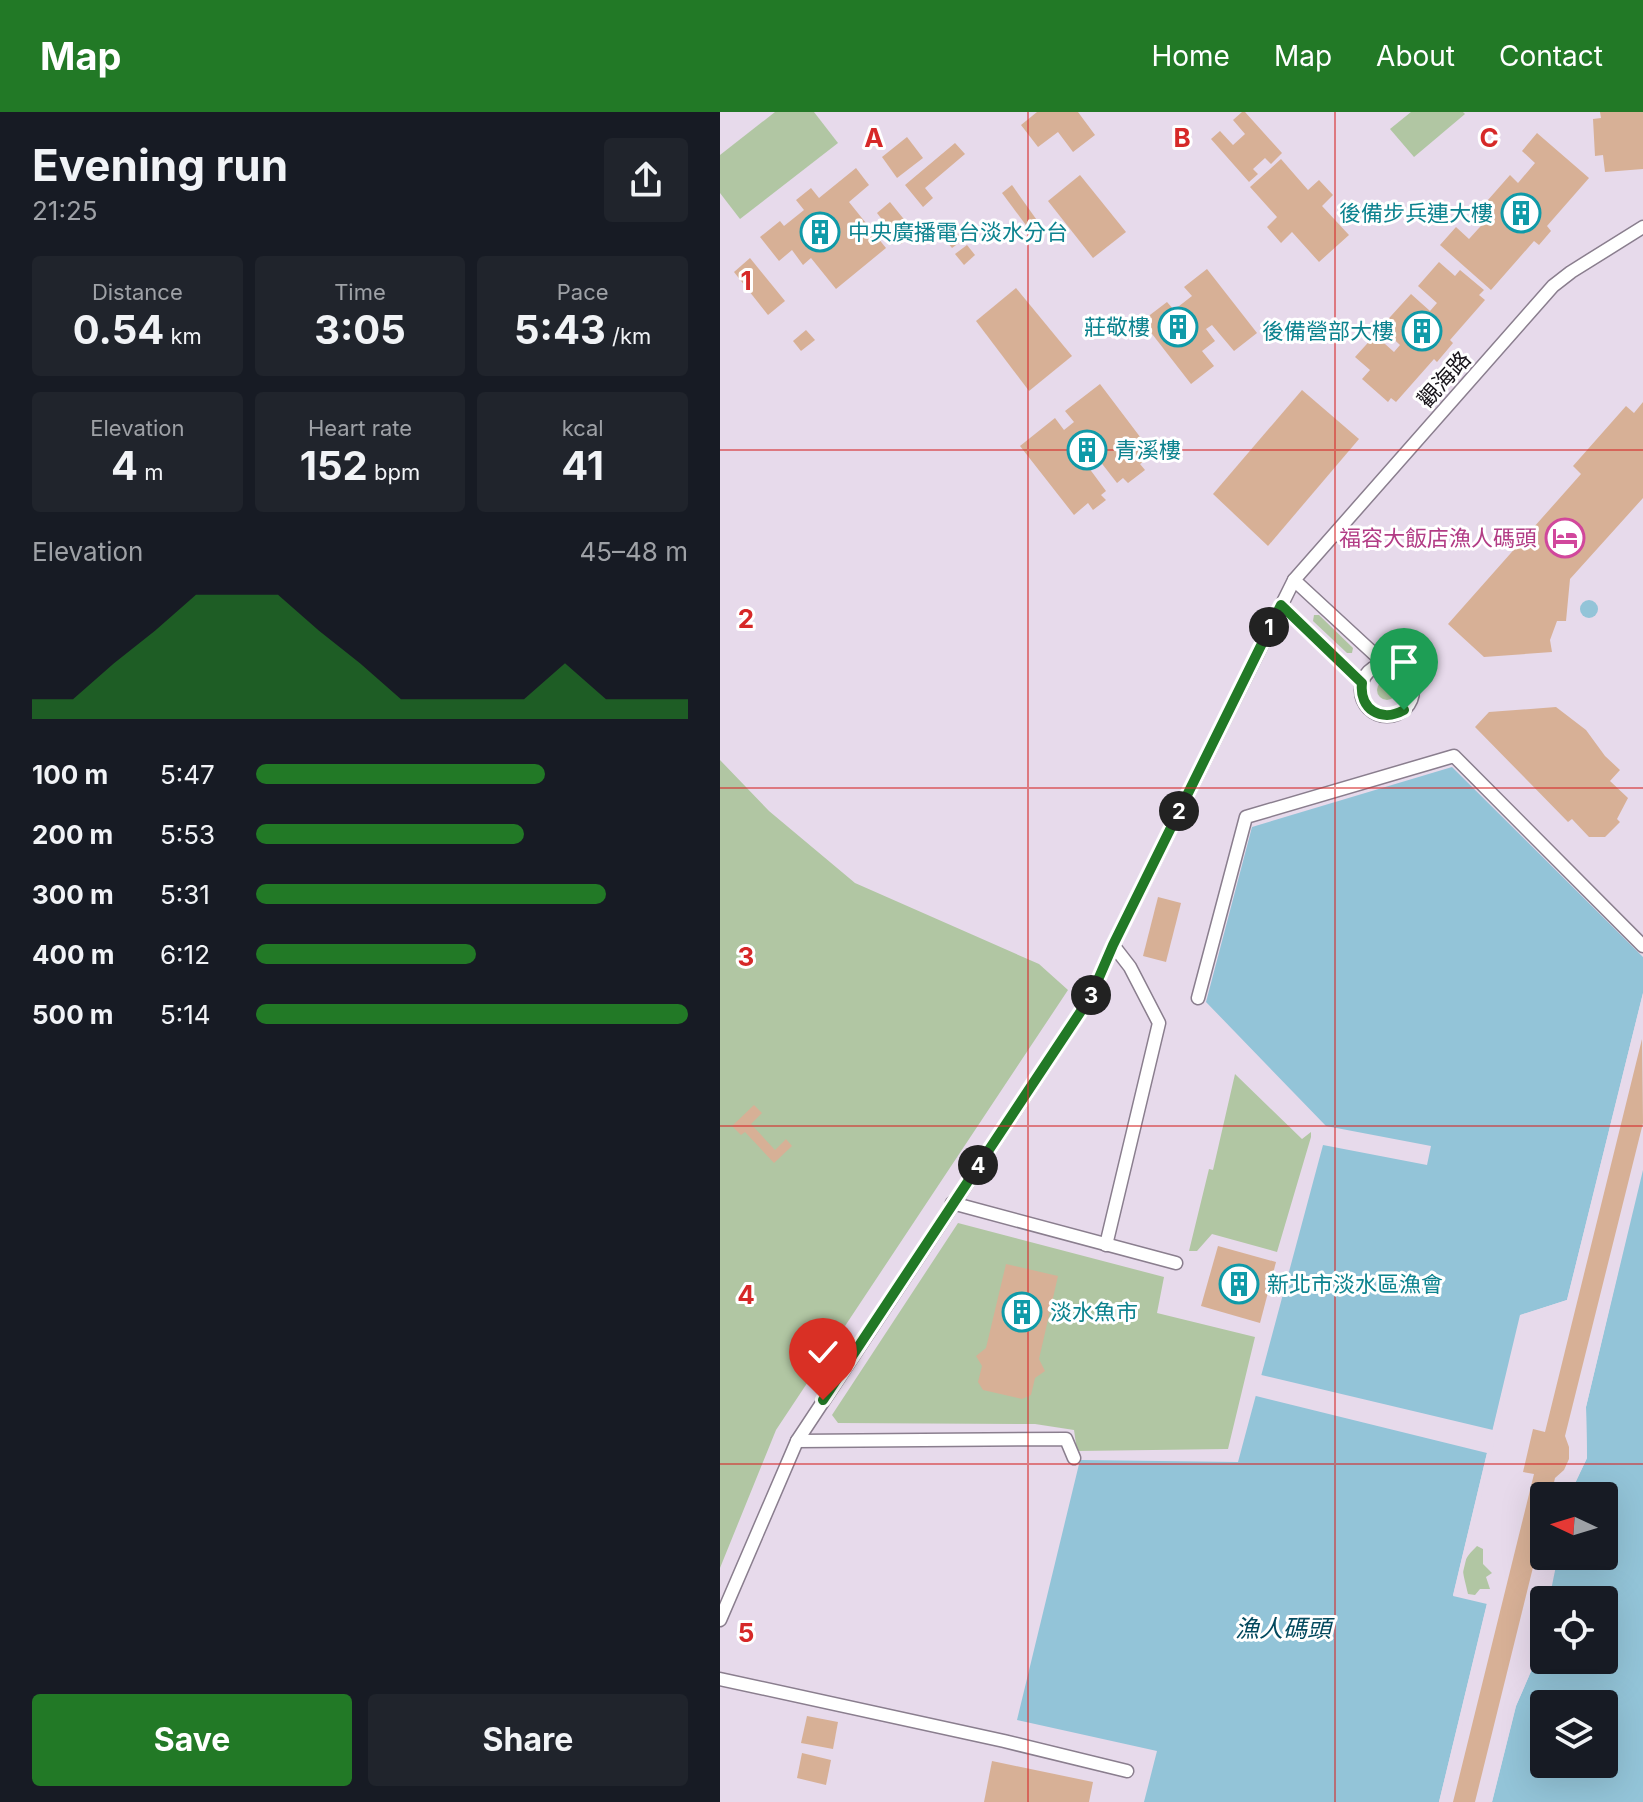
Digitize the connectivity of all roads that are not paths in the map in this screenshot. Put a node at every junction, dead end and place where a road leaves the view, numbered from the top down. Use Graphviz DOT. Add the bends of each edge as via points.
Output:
graph roads {
  1 [pos="1643,227"];
  2 [pos="1294,580"];
  3 [pos="1281,605"];
  4 [pos="1385,664"];
  5 [pos="1362,683"];
  6 [pos="1113,945"];
  7 [pos="1643,946"];
  8 [pos="1198,998"];
  9 [pos="952,1203"];
  10 [pos="1106,1245"];
  11 [pos="1176,1263"];
  12 [pos="797,1441"];
  13 [pos="1074,1458"];
  14 [pos="720,1620"];
  15 [pos="720,1679"];
  16 [pos="1127,1771"];
  1 -- 2 [label="street, 觀海路" via="1553,286"];
  2 -- 3 [label="street, 觀海路"];
  2 -- 4 [label="street"];
  3 -- 5 [label="street"];
  3 -- 6 [label="street, 觀海路"];
  4 -- 5 [label="street" via="1372,669"];
  4 -- 5 [label="street" via="1410,677 1413,694 1404,710 1389,716 1373,712 1363,699"];
  6 -- 9 [label="street, 觀海路" via="1091,996"];
  6 -- 10 [label="street" via="1159,1023"];
  7 -- 8 [label="street" via="1454,756 1246,817"];
  9 -- 10 [label="street"];
  9 -- 12 [label="street, 觀海路"];
  10 -- 11 [label="street"];
  12 -- 13 [label="street" via="1066,1439"];
  12 -- 14 [label="street, 觀海路"];
  15 -- 16 [label="street"];
}
